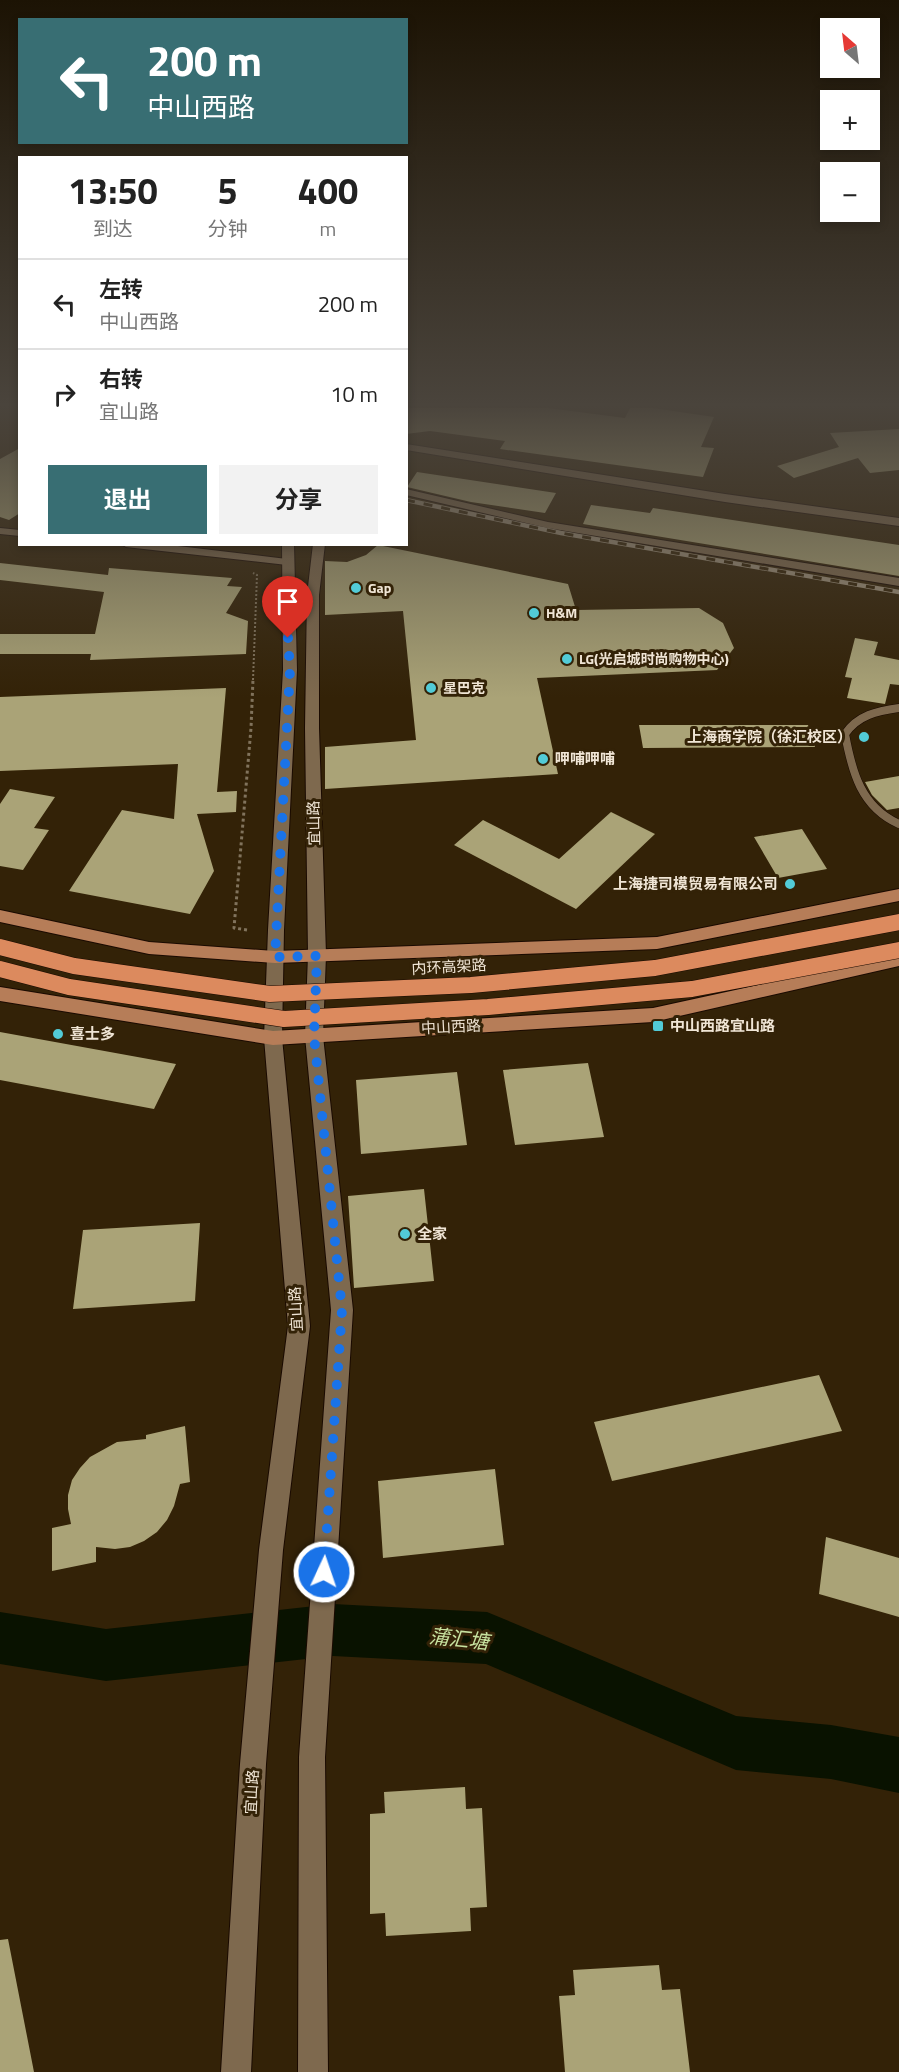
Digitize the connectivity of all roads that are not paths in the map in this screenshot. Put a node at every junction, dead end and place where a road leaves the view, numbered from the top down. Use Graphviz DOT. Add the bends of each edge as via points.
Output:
graph roads {
  1 [pos="461,505"];
  2 [pos="735,505"];
  3 [pos="775,505"];
  4 [pos="899,522"];
  5 [pos="899,529"];
  6 [pos="0,531"];
  7 [pos="18,533"];
  8 [pos="144,546"];
  9 [pos="288,546"];
  10 [pos="319,546"];
  11 [pos="287,562"];
  12 [pos="899,582"];
  13 [pos="899,708"];
  14 [pos="899,824"];
  15 [pos="899,895"];
  16 [pos="0,916"];
  17 [pos="899,922"];
  18 [pos="0,947"];
  19 [pos="899,950"];
  20 [pos="317,956"];
  21 [pos="275,957"];
  22 [pos="899,960"];
  23 [pos="0,969"];
  24 [pos="0,994"];
  25 [pos="314,1036"];
  26 [pos="273,1038"];
  27 [pos="236,2072"];
  28 [pos="314,2072"];
  1 -- 12 [label="street" via="549,525"];
  2 -- 5 [label="main road"];
  3 -- 4 [label="main road"];
  6 -- 7 [label="street"];
  8 -- 11 [label="street"];
  9 -- 11 [label="main road, 宜山路"];
  10 -- 20 [label="main road, 宜山路" via="313,595 312,728"];
  11 -- 21 [label="main road, 宜山路" via="290,670"];
  13 -- 14 [label="lane" via="863,716 851,723 845,734 859,789 881,815"];
  15 -- 20 [label="main road" via="657,943"];
  16 -- 21 [label="main road" via="149,948"];
  17 -- 18 [label="highway, 内环高架路, bridge" via="655,968 471,985 270,994 74,966"];
  19 -- 23 [label="highway, bridge" via="692,989 284,1019 69,987"];
  20 -- 21 [label="main road"];
  20 -- 25 [label="main road, 宜山路"];
  21 -- 26 [label="main road, 宜山路"];
  22 -- 25 [label="main road, 中山西路" via="653,1015"];
  24 -- 26 [label="main road, 中山西路"];
  25 -- 26 [label="main road, 中山西路"];
  25 -- 28 [label="main road, 宜山路" via="342,1310 312,1757"];
  26 -- 27 [label="main road, 宜山路" via="299,1326 272,1550 253,1764"];
}
